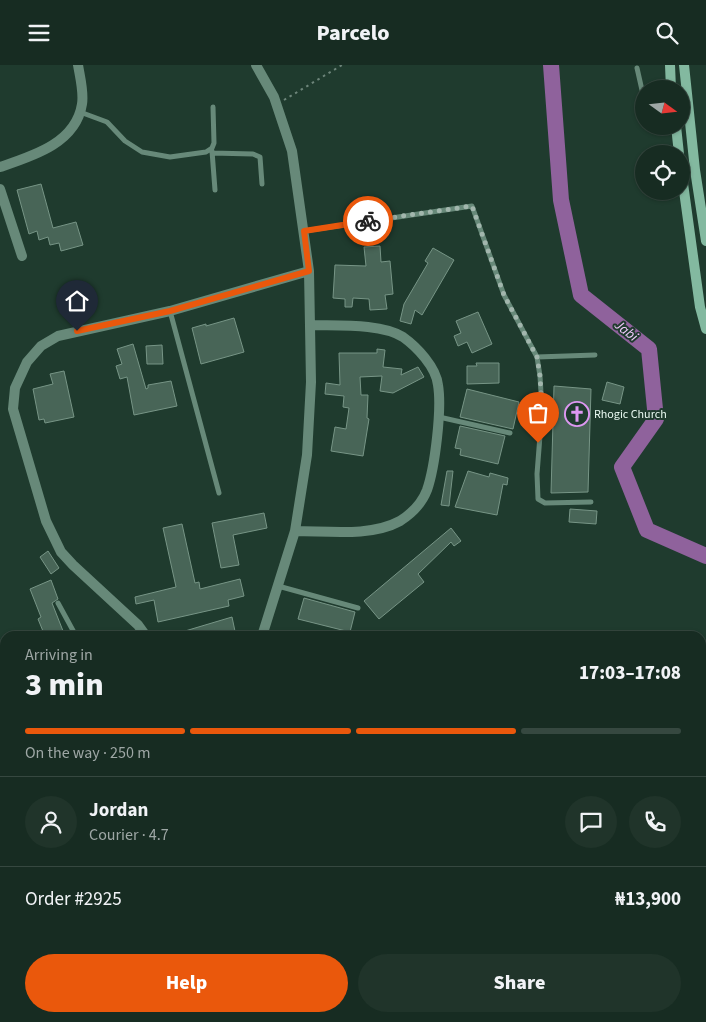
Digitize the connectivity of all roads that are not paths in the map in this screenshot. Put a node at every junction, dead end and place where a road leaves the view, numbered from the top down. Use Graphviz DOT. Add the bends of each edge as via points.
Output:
graph roads {
  1 [pos="78,65"];
  2 [pos="256,65"];
  3 [pos="670,65"];
  4 [pos="684,65"];
  5 [pos="637,68"];
  6 [pos="640,80"];
  7 [pos="671,80"];
  8 [pos="213,107"];
  9 [pos="79,112"];
  10 [pos="212,151"];
  11 [pos="0,167"];
  12 [pos="262,184"];
  13 [pos="0,189"];
  14 [pos="215,191"];
  15 [pos="685,200"];
  16 [pos="304,231"];
  17 [pos="706,241"];
  18 [pos="22,256"];
  19 [pos="309,271"];
  20 [pos="170,311"];
  21 [pos="310,325"];
  22 [pos="706,329"];
  23 [pos="595,355"];
  24 [pos="537,357"];
  25 [pos="438,417"];
  26 [pos="510,433"];
  27 [pos="218,493"];
  28 [pos="591,502"];
  29 [pos="295,531"];
  30 [pos="277,586"];
  31 [pos="58,603"];
  32 [pos="358,608"];
  33 [pos="73,631"];
  34 [pos="142,631"];
  35 [pos="264,631"];
  1 -- 9 [label="street" via="82,103"];
  2 -- 16 [label="street" via="276,104 292,151"];
  3 -- 7 [label="street"];
  4 -- 17 [label="street"];
  5 -- 6 [label="lane"];
  8 -- 10 [label="lane"];
  9 -- 10 [label="lane" via="107,121 142,152 170,157"];
  9 -- 11 [label="street" via="74,127 59,141"];
  10 -- 12 [label="lane" via="253,153 260,157"];
  10 -- 14 [label="lane"];
  13 -- 18 [label="street"];
  15 -- 22 [label="street" via="698,297"];
  16 -- 19 [label="street"];
  16 -- 24 [label="lane" via="472,206 504,295"];
  19 -- 20 [label="street"];
  19 -- 21 [label="street"];
  20 -- 27 [label="lane"];
  20 -- 34 [label="street" via="58,335 41,346 27,362 15,388 13,409 46,521 61,552"];
  21 -- 25 [label="street" via="383,328 402,337 431,366 438,384"];
  21 -- 29 [label="street" via="307,455"];
  23 -- 24 [label="lane"];
  24 -- 28 [label="lane" via="542,410 536,474 538,499 545,503"];
  25 -- 26 [label="lane"];
  25 -- 29 [label="street" via="434,463 426,492 412,513 370,531"];
  29 -- 30 [label="street"];
  30 -- 32 [label="lane"];
  30 -- 35 [label="street"];
  31 -- 33 [label="lane"];
}
